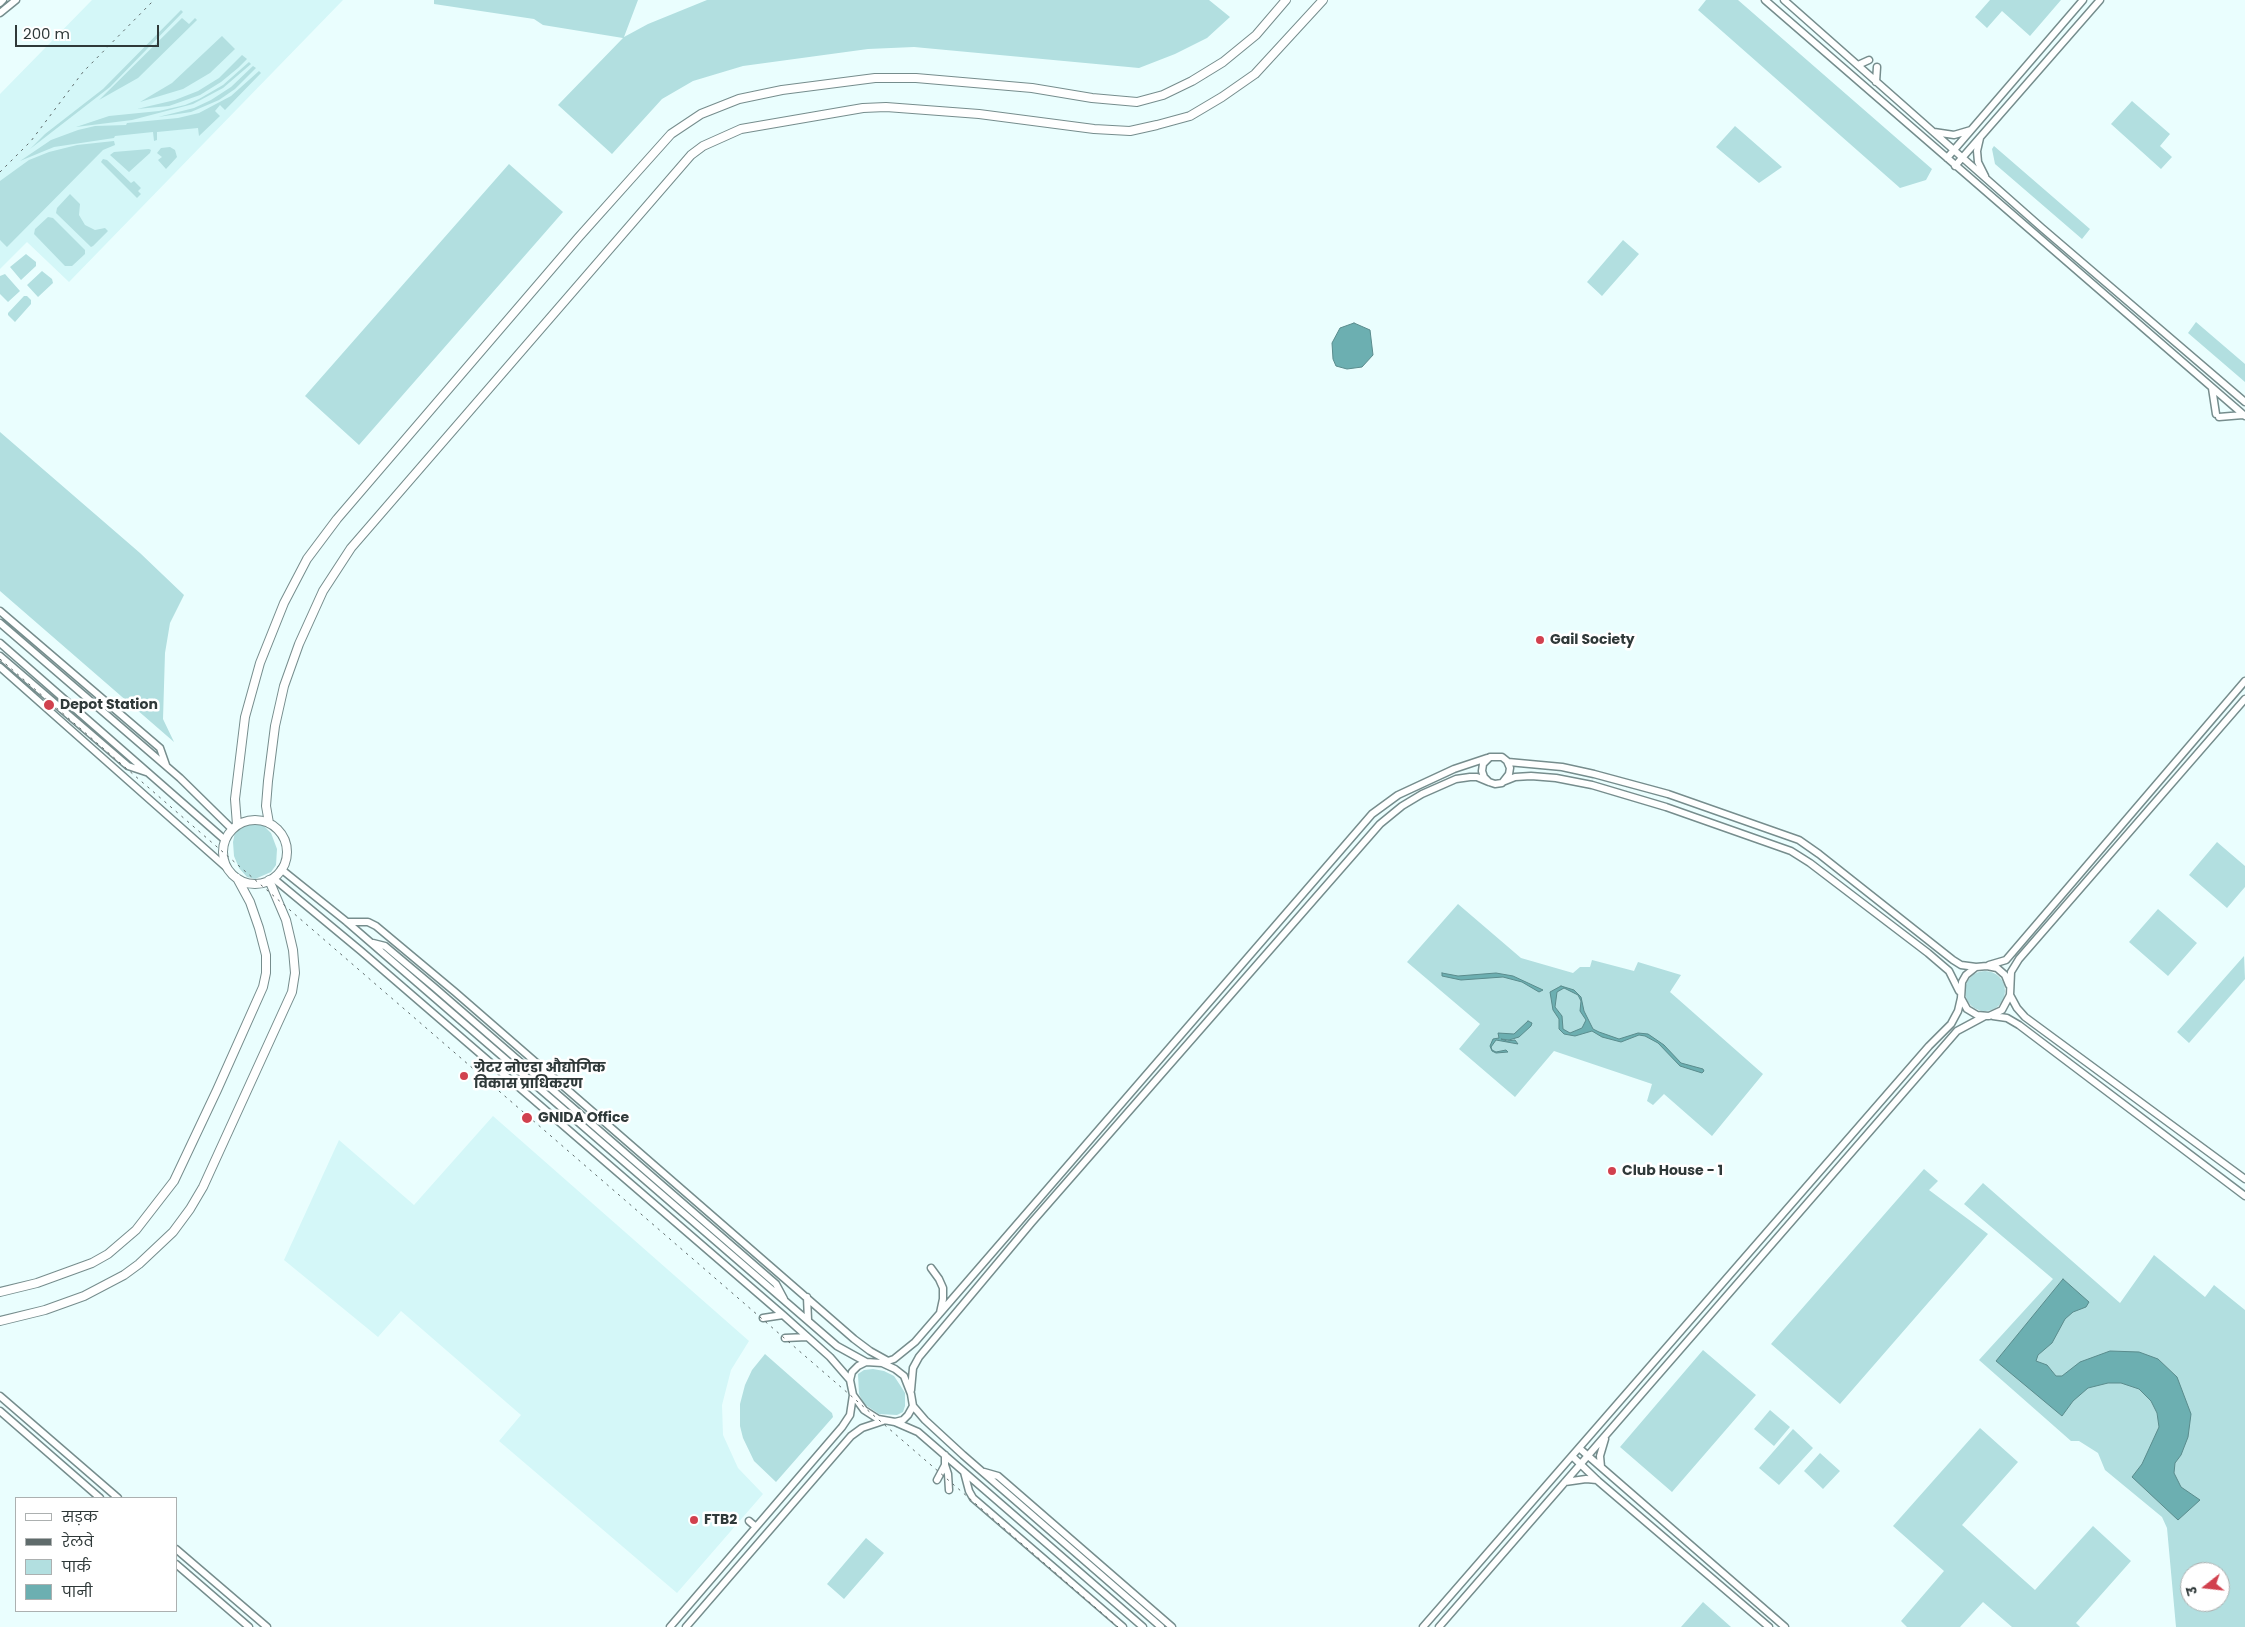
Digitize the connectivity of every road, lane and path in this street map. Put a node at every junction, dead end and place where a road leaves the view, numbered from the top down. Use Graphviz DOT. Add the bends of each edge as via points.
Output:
graph roads {
  1 [pos="4,0"];
  2 [pos="16,0"];
  3 [pos="1286,0"];
  4 [pos="1324,0"];
  5 [pos="1765,0"];
  6 [pos="1784,0"];
  7 [pos="2083,0"];
  8 [pos="2100,0"];
  9 [pos="0,3"];
  10 [pos="0,13"];
  11 [pos="1869,60"];
  12 [pos="1858,65"];
  13 [pos="1877,67"];
  14 [pos="1876,82"];
  15 [pos="1972,129"];
  16 [pos="1933,132"];
  17 [pos="1980,137"];
  18 [pos="1954,150"];
  19 [pos="1947,158"];
  20 [pos="1962,158"];
  21 [pos="1956,166"];
  22 [pos="1986,178"];
  23 [pos="2212,388"];
  24 [pos="2245,402"];
  25 [pos="2244,416"];
  26 [pos="0,611"];
  27 [pos="0,623"];
  28 [pos="0,643"];
  29 [pos="0,656"];
  30 [pos="0,667"];
  31 [pos="2245,681"];
  32 [pos="2245,699"];
  33 [pos="1488,758"];
  34 [pos="1508,762"];
  35 [pos="166,766"];
  36 [pos="149,774"];
  37 [pos="1489,782"];
  38 [pos="1502,783"];
  39 [pos="268,823"];
  40 [pos="234,827"];
  41 [pos="225,840"];
  42 [pos="228,869"];
  43 [pos="281,869"];
  44 [pos="236,878"];
  45 [pos="271,879"];
  46 [pos="347,922"];
  47 [pos="1979,967"];
  48 [pos="2010,984"];
  49 [pos="1960,995"];
  50 [pos="2010,995"];
  51 [pos="1987,1016"];
  52 [pos="513,1082"];
  53 [pos="495,1085"];
  54 [pos="2245,1179"];
  55 [pos="2245,1196"];
  56 [pos="932,1268"];
  57 [pos="0,1292"];
  58 [pos="807,1297"];
  59 [pos="940,1314"];
  60 [pos="783,1315"];
  61 [pos="763,1318"];
  62 [pos="808,1320"];
  63 [pos="0,1321"];
  64 [pos="807,1337"];
  65 [pos="785,1338"];
  66 [pos="866,1362"];
  67 [pos="885,1362"];
  68 [pos="850,1380"];
  69 [pos="911,1394"];
  70 [pos="853,1395"];
  71 [pos="0,1396"];
  72 [pos="913,1406"];
  73 [pos="0,1411"];
  74 [pos="886,1420"];
  75 [pos="896,1422"];
  76 [pos="1608,1433"];
  77 [pos="1579,1448"];
  78 [pos="945,1455"];
  79 [pos="1588,1455"];
  80 [pos="1572,1456"];
  81 [pos="1581,1464"];
  82 [pos="945,1465"];
  83 [pos="1601,1467"];
  84 [pos="964,1472"];
  85 [pos="983,1472"];
  86 [pos="937,1480"];
  87 [pos="1598,1481"];
  88 [pos="1565,1482"];
  89 [pos="949,1490"];
  90 [pos="99,1497"];
  91 [pos="117,1497"];
  92 [pos="749,1521"];
  93 [pos="756,1526"];
  94 [pos="178,1551"];
  95 [pos="178,1566"];
  96 [pos="249,1627"];
  97 [pos="267,1627"];
  98 [pos="670,1627"];
  99 [pos="686,1627"];
  100 [pos="1123,1627"];
  101 [pos="1143,1627"];
  102 [pos="1161,1627"];
  103 [pos="1172,1627"];
  104 [pos="1423,1627"];
  105 [pos="1439,1627"];
  106 [pos="1768,1627"];
  107 [pos="1785,1627"];
  1 -- 9 [label="street"];
  2 -- 10 [label="street"];
  3 -- 40 [label="main road" via="1256,35 1223,62 1163,95 1137,102 1032,88 916,78 875,78 739,99 701,114 670,134 447,390 308,559 266,646 245,717"];
  4 -- 39 [label="main road" via="1255,74 1190,116 1157,125 1130,131 1094,129 979,114 863,108 740,129 691,155 351,548 323,591 284,686 268,781"];
  5 -- 19 [label="street"];
  6 -- 12 [label="street"];
  7 -- 15 [label="street"];
  8 -- 17 [label="street"];
  11 -- 12 [label="street"];
  12 -- 14 [label="street"];
  13 -- 14 [label="street"];
  14 -- 16 [label="street"];
  15 -- 16 [label="street" via="1954,135"];
  15 -- 18 [label="street"];
  16 -- 18 [label="street"];
  17 -- 20 [label="street"];
  17 -- 22 [label="street" via="1976,151"];
  18 -- 19 [label="street"];
  18 -- 20 [label="street"];
  19 -- 21 [label="street"];
  20 -- 21 [label="street"];
  20 -- 22 [label="street"];
  21 -- 23 [label="street"];
  22 -- 24 [label="street"];
  23 -- 25 [label="street"];
  23 -- 25 [label="street" via="2218,415"];
  26 -- 35 [label="street" via="160,748"];
  27 -- 35 [label="street"];
  28 -- 36 [label="street"];
  29 -- 36 [label="street" via="128,766"];
  30 -- 42 [label="street"];
  31 -- 47 [label="street" via="2006,960"];
  32 -- 48 [label="street" via="2019,959 2010,972"];
  33 -- 34 [label="street" via="1502,757"];
  33 -- 37 [label="street" via="1482,770"];
  33 -- 59 [label="street" via="1454,769 1398,795 1357,829"];
  34 -- 38 [label="street" via="1509,774"];
  34 -- 47 [label="street" via="1562,767 1594,774 1668,794 1799,840 1952,960 1961,965"];
  35 -- 40 [label="street"];
  36 -- 41 [label="street"];
  37 -- 38 [label="street"];
  37 -- 69 [label="street" via="1470,777 1440,785 1402,806 1380,824 1032,1222 919,1357 913,1368"];
  38 -- 49 [label="street" via="1515,777 1531,776 1592,785 1791,851 1949,970"];
  39 -- 40 [label="main road" via="251,820"];
  39 -- 43 [label="main road" via="277,829 286,847"];
  40 -- 41 [label="main road"];
  41 -- 42 [label="main road" via="223,856"];
  42 -- 44 [label="main road"];
  43 -- 45 [label="main road"];
  43 -- 46 [label="street"];
  44 -- 45 [label="main road" via="250,884"];
  44 -- 57 [label="main road" via="250,902 259,928 266,955 266,973 263,987 221,1082 174,1181 136,1230 108,1254 37,1283"];
  45 -- 52 [label="street"];
  45 -- 63 [label="main road" via="293,950 295,972 292,992 190,1209 173,1232 124,1275 84,1296"];
  46 -- 58 [label="street" via="368,922 376,926"];
  46 -- 62 [label="street"];
  47 -- 48 [label="street" via="1996,968"];
  47 -- 49 [label="street" via="1966,975"];
  48 -- 50 [label="street"];
  49 -- 51 [label="street" via="1967,1008 1977,1015"];
  49 -- 77 [label="street" via="1958,1011 1951,1024"];
  50 -- 51 [label="street" via="2002,1010"];
  50 -- 54 [label="street" via="2025,1016"];
  51 -- 55 [label="street" via="2007,1018 2019,1025"];
  51 -- 76 [label="street" via="1957,1031"];
  52 -- 53 [label="street"];
  52 -- 60 [label="street"];
  56 -- 59 [label="street" via="943,1288"];
  58 -- 62 [label="street"];
  58 -- 67 [label="street"];
  59 -- 67 [label="street" via="908,1349"];
  60 -- 61 [label="street"];
  60 -- 64 [label="street"];
  62 -- 66 [label="street" via="843,1351"];
  64 -- 65 [label="street"];
  64 -- 68 [label="street"];
  66 -- 67 [label="street"];
  66 -- 68 [label="street" via="852,1372"];
  67 -- 69 [label="street" via="900,1372"];
  68 -- 70 [label="street"];
  69 -- 72 [label="street"];
  70 -- 74 [label="street" via="864,1410"];
  70 -- 93 [label="street" via="846,1422"];
  71 -- 91 [label="street"];
  72 -- 75 [label="street" via="903,1420"];
  72 -- 85 [label="street" via="924,1420"];
  73 -- 90 [label="street"];
  74 -- 75 [label="street"];
  74 -- 99 [label="street" via="862,1428 851,1436"];
  75 -- 78 [label="street" via="918,1432"];
  76 -- 79 [label="street"];
  76 -- 83 [label="street" via="1602,1446"];
  77 -- 79 [label="street"];
  77 -- 80 [label="street"];
  78 -- 82 [label="street"];
  78 -- 84 [label="street"];
  79 -- 81 [label="street"];
  79 -- 83 [label="street"];
  80 -- 81 [label="street"];
  80 -- 104 [label="street"];
  81 -- 87 [label="street"];
  81 -- 88 [label="street"];
  82 -- 86 [label="street"];
  82 -- 89 [label="street"];
  83 -- 107 [label="street"];
  84 -- 100 [label="street" via="973,1498"];
  84 -- 101 [label="street"];
  85 -- 102 [label="street"];
  85 -- 103 [label="street" via="998,1476"];
  87 -- 88 [label="street"];
  87 -- 106 [label="street"];
  88 -- 105 [label="street"];
  92 -- 93 [label="street"];
  93 -- 98 [label="street"];
  94 -- 97 [label="street"];
  95 -- 96 [label="street"];
}
